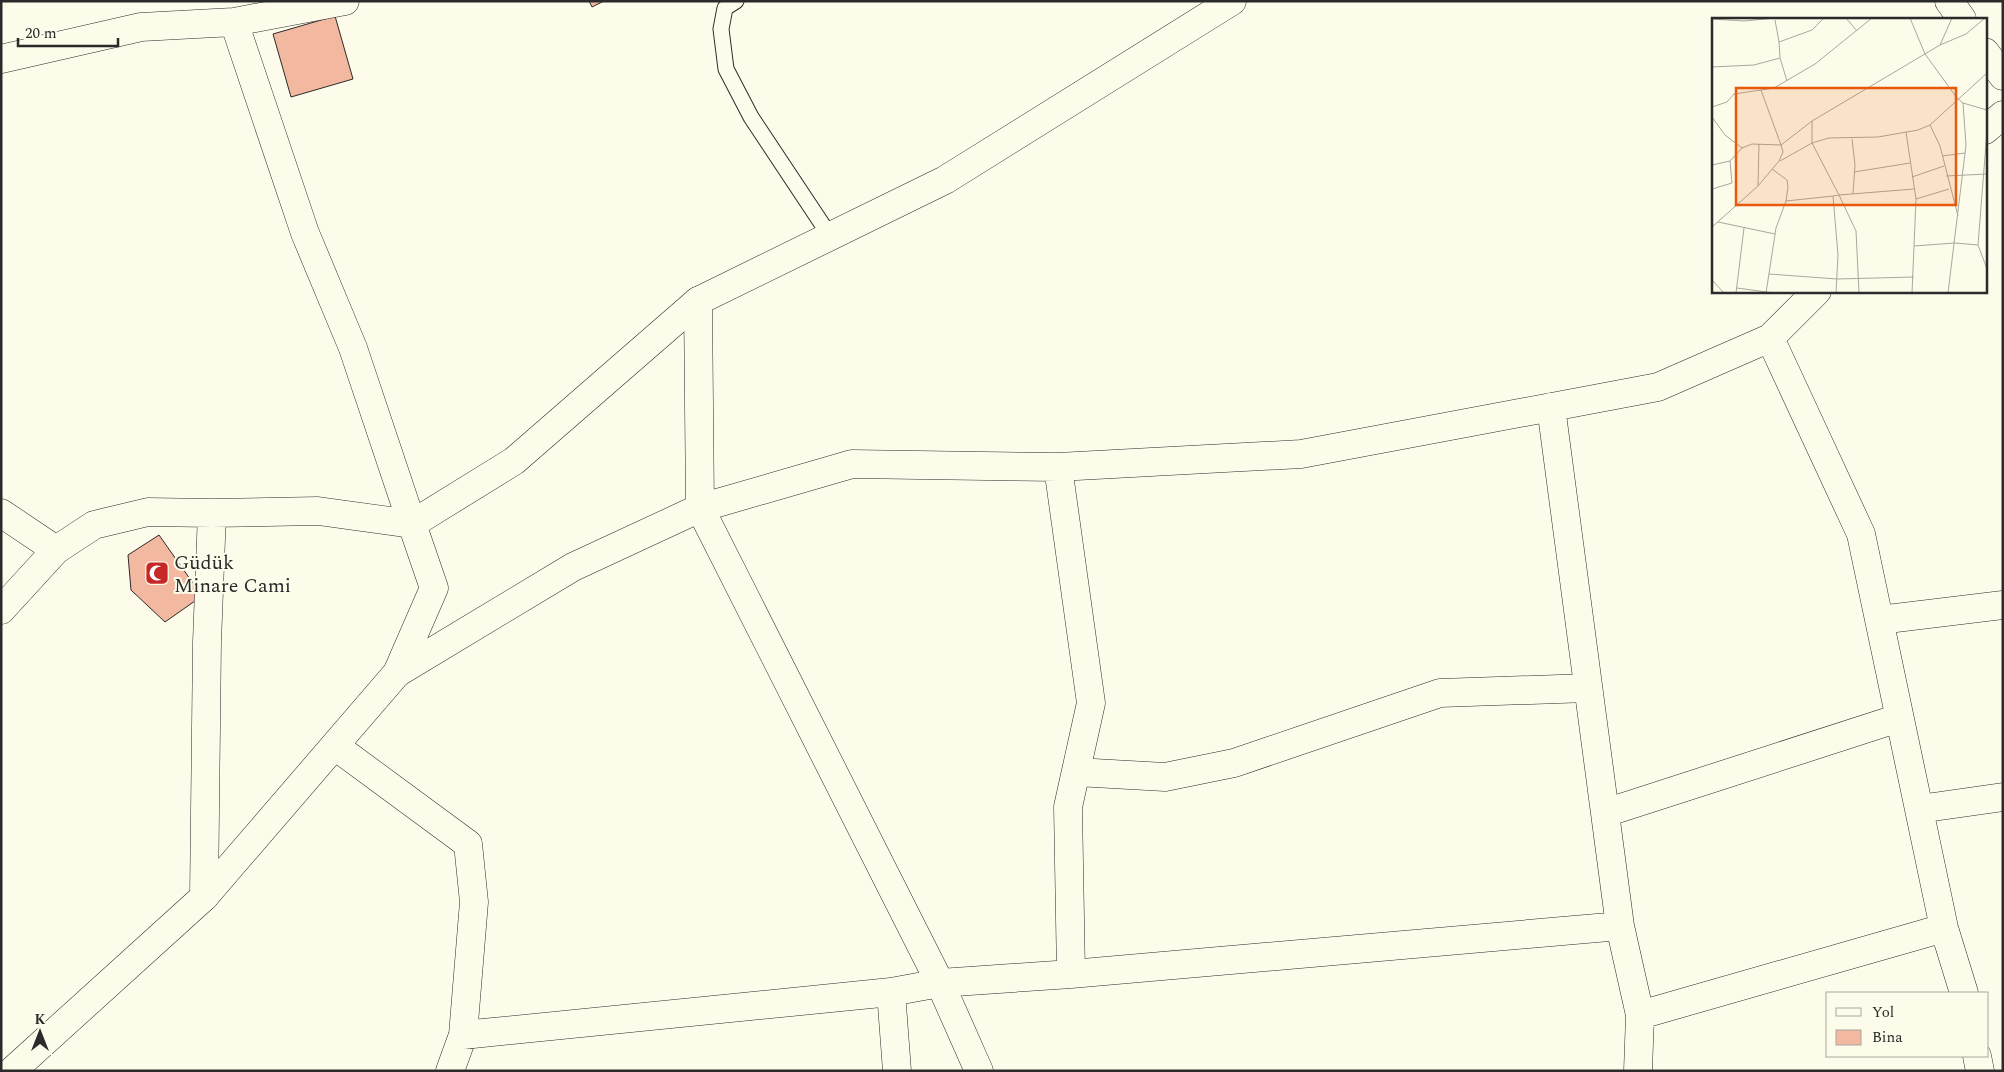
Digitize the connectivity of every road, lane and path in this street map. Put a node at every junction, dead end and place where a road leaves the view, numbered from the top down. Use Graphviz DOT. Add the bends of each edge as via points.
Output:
graph roads {
  1 [pos="345,1"];
  2 [pos="736,1"];
  3 [pos="1232,1"];
  4 [pos="1949,1"];
  5 [pos="1961,18"];
  6 [pos="234,22"];
  7 [pos="1986,53"];
  8 [pos="1,59"];
  9 [pos="2003,76"];
  10 [pos="2003,115"];
  11 [pos="1986,129"];
  12 [pos="830,236"];
  13 [pos="1815,292"];
  14 [pos="698,300"];
  15 [pos="1770,338"];
  16 [pos="1551,407"];
  17 [pos="1058,467"];
  18 [pos="700,508"];
  19 [pos="1,513"];
  20 [pos="212,513"];
  21 [pos="412,524"];
  22 [pos="56,550"];
  23 [pos="2003,605"];
  24 [pos="1,610"];
  25 [pos="1879,620"];
  26 [pos="397,673"];
  27 [pos="1588,688"];
  28 [pos="1899,718"];
  29 [pos="334,746"];
  30 [pos="1076,772"];
  31 [pos="2003,797"];
  32 [pos="1919,809"];
  33 [pos="1605,814"];
  34 [pos="204,897"];
  35 [pos="1620,926"];
  36 [pos="1944,928"];
  37 [pos="1071,974"];
  38 [pos="940,983"];
  39 [pos="891,992"];
  40 [pos="1964,992"];
  41 [pos="1640,1015"];
  42 [pos="464,1035"];
  43 [pos="1977,1057"];
  44 [pos="12,1071"];
  45 [pos="450,1071"];
  46 [pos="898,1071"];
  47 [pos="979,1071"];
  48 [pos="1638,1071"];
  49 [pos="1980,1071"];
  1 -- 6 [label="street"];
  2 -- 12 [label="lane" via="725,8 721,29 726,69 751,117"];
  3 -- 12 [label="street" via="945,180"];
  4 -- 5 [label="street"];
  6 -- 8 [label="street" via="141,26"];
  6 -- 21 [label="street" via="305,233 353,348"];
  7 -- 9 [label="street"];
  10 -- 11 [label="street"];
  12 -- 14 [label="street"];
  13 -- 15 [label="street"];
  14 -- 18 [label="street"];
  14 -- 21 [label="street" via="514,461"];
  15 -- 16 [label="street" via="1658,387"];
  15 -- 25 [label="street" via="1861,534"];
  16 -- 17 [label="street" via="1301,454"];
  16 -- 27 [label="street"];
  17 -- 18 [label="street" via="852,464"];
  17 -- 30 [label="street" via="1091,704"];
  18 -- 26 [label="street" via="573,567"];
  18 -- 38 [label="street"];
  19 -- 22 [label="street"];
  20 -- 21 [label="street" via="318,511"];
  20 -- 22 [label="street" via="148,512 94,525"];
  20 -- 34 [label="street"];
  21 -- 26 [label="street" via="434,588"];
  22 -- 24 [label="street"];
  23 -- 25 [label="street"];
  25 -- 28 [label="street"];
  26 -- 29 [label="street"];
  27 -- 30 [label="street" via="1440,693 1234,763 1165,777"];
  27 -- 33 [label="street"];
  28 -- 32 [label="street"];
  28 -- 33 [label="street"];
  29 -- 34 [label="street"];
  29 -- 42 [label="street" via="468,844 474,902"];
  30 -- 37 [label="street" via="1068,807"];
  31 -- 32 [label="street"];
  32 -- 36 [label="street"];
  33 -- 35 [label="street"];
  34 -- 44 [label="street"];
  35 -- 37 [label="street"];
  35 -- 41 [label="street"];
  36 -- 40 [label="street"];
  36 -- 41 [label="street"];
  37 -- 38 [label="street"];
  38 -- 39 [label="street"];
  38 -- 47 [label="street"];
  39 -- 42 [label="street"];
  39 -- 46 [label="street"];
  41 -- 48 [label="street"];
  42 -- 45 [label="street"];
  43 -- 49 [label="street"];
}
